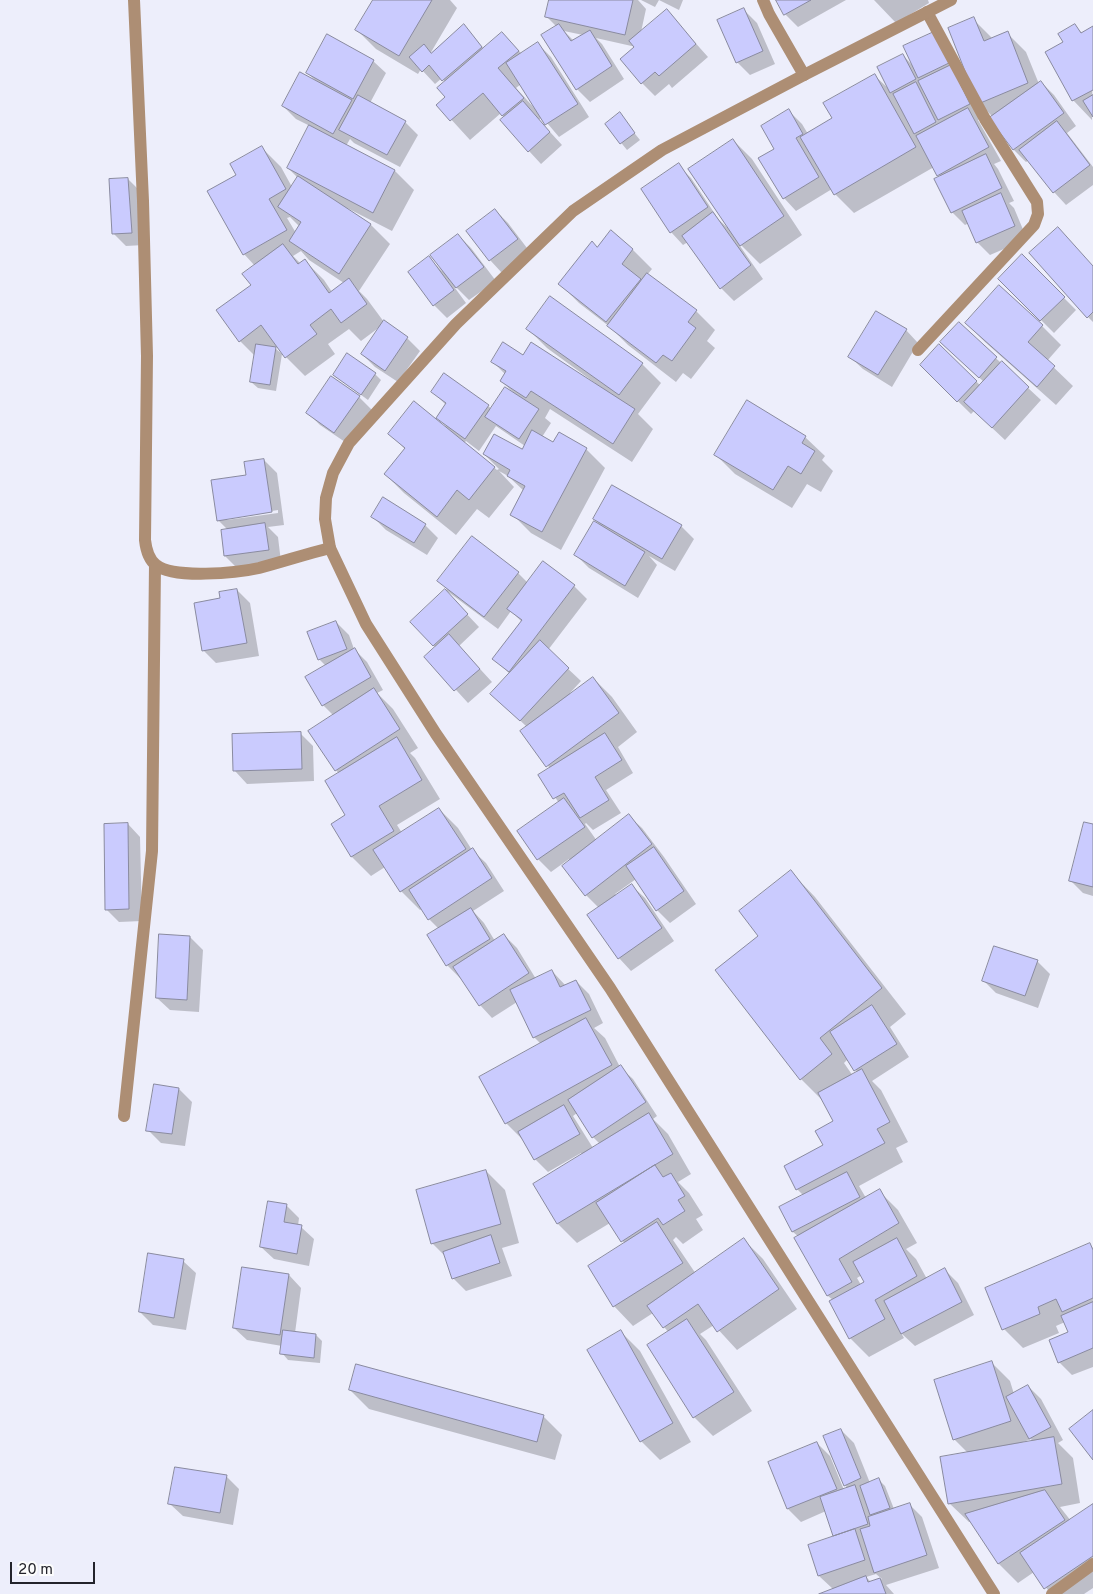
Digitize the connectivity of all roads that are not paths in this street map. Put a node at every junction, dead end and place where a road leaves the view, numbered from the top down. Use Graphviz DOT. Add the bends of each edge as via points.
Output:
graph roads {
  1 [pos="134,0"];
  2 [pos="763,0"];
  3 [pos="951,0"];
  4 [pos="927,12"];
  5 [pos="804,75"];
  6 [pos="918,350"];
  7 [pos="330,548"];
  8 [pos="155,564"];
  9 [pos="124,1116"];
  10 [pos="1093,1564"];
  11 [pos="994,1594"];
  12 [pos="1052,1594"];
  1 -- 8 [label="street" via="147,356 145,540 147,553"];
  2 -- 5 [label="street"];
  3 -- 4 [label="street"];
  4 -- 5 [label="street"];
  4 -- 6 [label="street" via="1038,208 1034,225"];
  5 -- 7 [label="street" via="662,150 573,211 456,324 348,444 333,473 326,498 325,519"];
  7 -- 8 [label="street" via="229,573 186,573"];
  7 -- 11 [label="street" via="366,624 436,734 615,996"];
  8 -- 9 [label="street" via="152,851"];
  10 -- 12 [label="street"];
}
